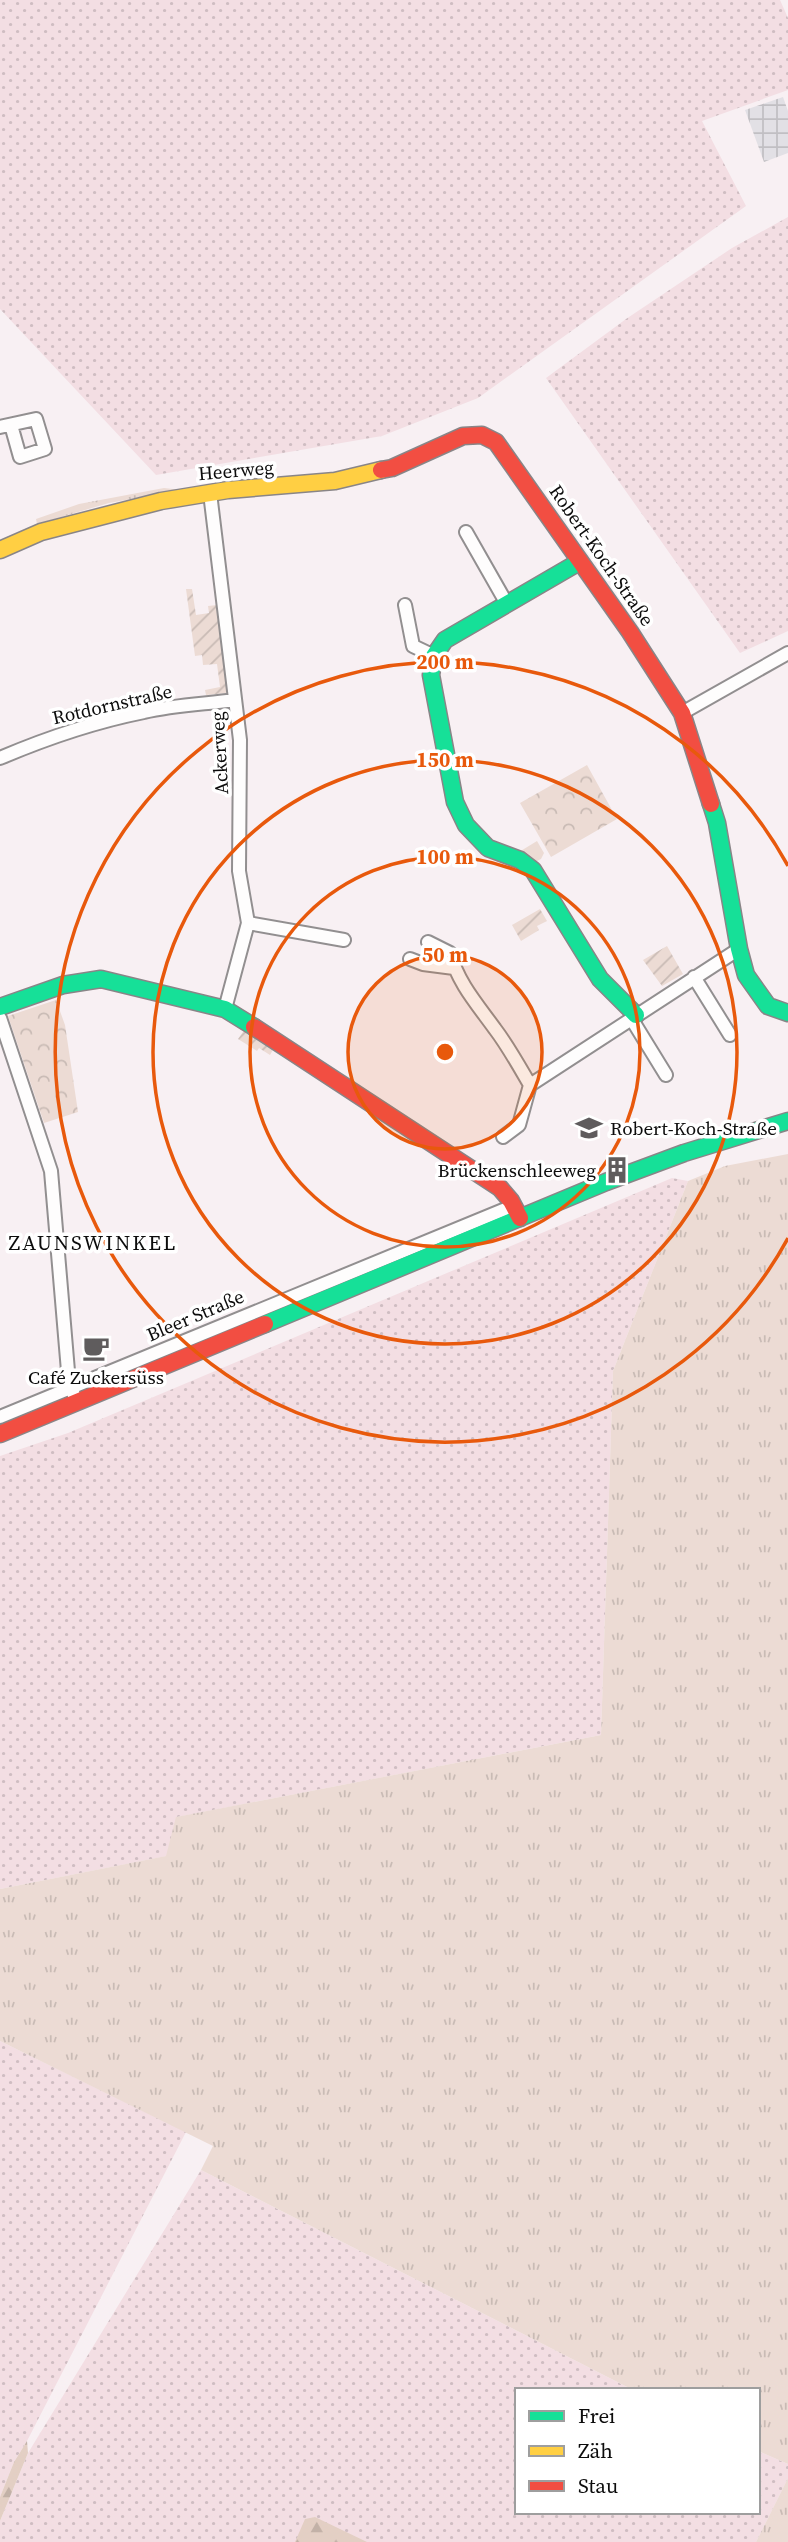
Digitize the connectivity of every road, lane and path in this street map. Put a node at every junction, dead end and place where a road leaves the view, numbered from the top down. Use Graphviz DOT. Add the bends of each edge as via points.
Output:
graph roads {
  1 [pos="475,435"];
  2 [pos="210,493"];
  3 [pos="466,532"];
  4 [pos="0,550"];
  5 [pos="579,562"];
  6 [pos="507,604"];
  7 [pos="405,605"];
  8 [pos="788,653"];
  9 [pos="434,656"];
  10 [pos="235,700"];
  11 [pos="682,713"];
  12 [pos="0,758"];
  13 [pos="248,923"];
  14 [pos="344,940"];
  15 [pos="428,942"];
  16 [pos="739,949"];
  17 [pos="410,959"];
  18 [pos="454,968"];
  19 [pos="694,977"];
  20 [pos="0,1007"];
  21 [pos="225,1009"];
  22 [pos="788,1013"];
  23 [pos="634,1016"];
  24 [pos="0,1018"];
  25 [pos="730,1035"];
  26 [pos="666,1075"];
  27 [pos="530,1085"];
  28 [pos="788,1121"];
  29 [pos="503,1137"];
  30 [pos="517,1212"];
  31 [pos="406,1251"];
  32 [pos="400,1268"];
  33 [pos="75,1397"];
  34 [pos="0,1418"];
  35 [pos="0,1434"];
  1 -- 2 [label="street, Heerweg" via="392,467 335,481"];
  1 -- 5 [label="street, Robert-Koch-Straße" via="496,442"];
  2 -- 4 [label="street, Heerweg" via="41,532"];
  2 -- 10 [label="street, Ackerweg"];
  3 -- 6 [label="street"];
  5 -- 6 [label="street"];
  5 -- 11 [label="street, Robert-Koch-Straße"];
  6 -- 9 [label="street" via="445,640"];
  7 -- 9 [label="street" via="414,646"];
  8 -- 11 [label="street"];
  9 -- 23 [label="street" via="431,675 455,802 466,825 488,848 533,870 600,979"];
  10 -- 12 [label="street, Rotdornstraße" via="147,711 88,725"];
  10 -- 13 [label="street, Ackerweg" via="240,740 239,871"];
  11 -- 16 [label="street, Robert-Koch-Straße" via="717,823"];
  13 -- 14 [label="street"];
  13 -- 21 [label="street, Ackerweg"];
  15 -- 18 [label="street" via="450,953"];
  16 -- 19 [label="street"];
  16 -- 22 [label="street, Robert-Koch-Straße" via="746,975 768,1006"];
  17 -- 18 [label="street"];
  18 -- 27 [label="street"];
  19 -- 23 [label="street"];
  19 -- 25 [label="street"];
  20 -- 21 [label="street" via="87,979 101,979"];
  21 -- 30 [label="street" via="500,1188"];
  23 -- 26 [label="street"];
  23 -- 27 [label="street"];
  24 -- 33 [label="street" via="51,1171 68,1371"];
  27 -- 29 [label="street" via="519,1125"];
  28 -- 30 [label="street, Bleer Straße"];
  30 -- 31 [label="street, Bleer Straße"];
  30 -- 32 [label="street, Bleer Straße"];
  31 -- 32 [label="street"];
  31 -- 33 [label="street, Bleer Straße"];
  32 -- 33 [label="street, Bleer Straße"];
  33 -- 34 [label="street, Bleer Straße"];
  33 -- 35 [label="street, Bleer Straße"];
}
